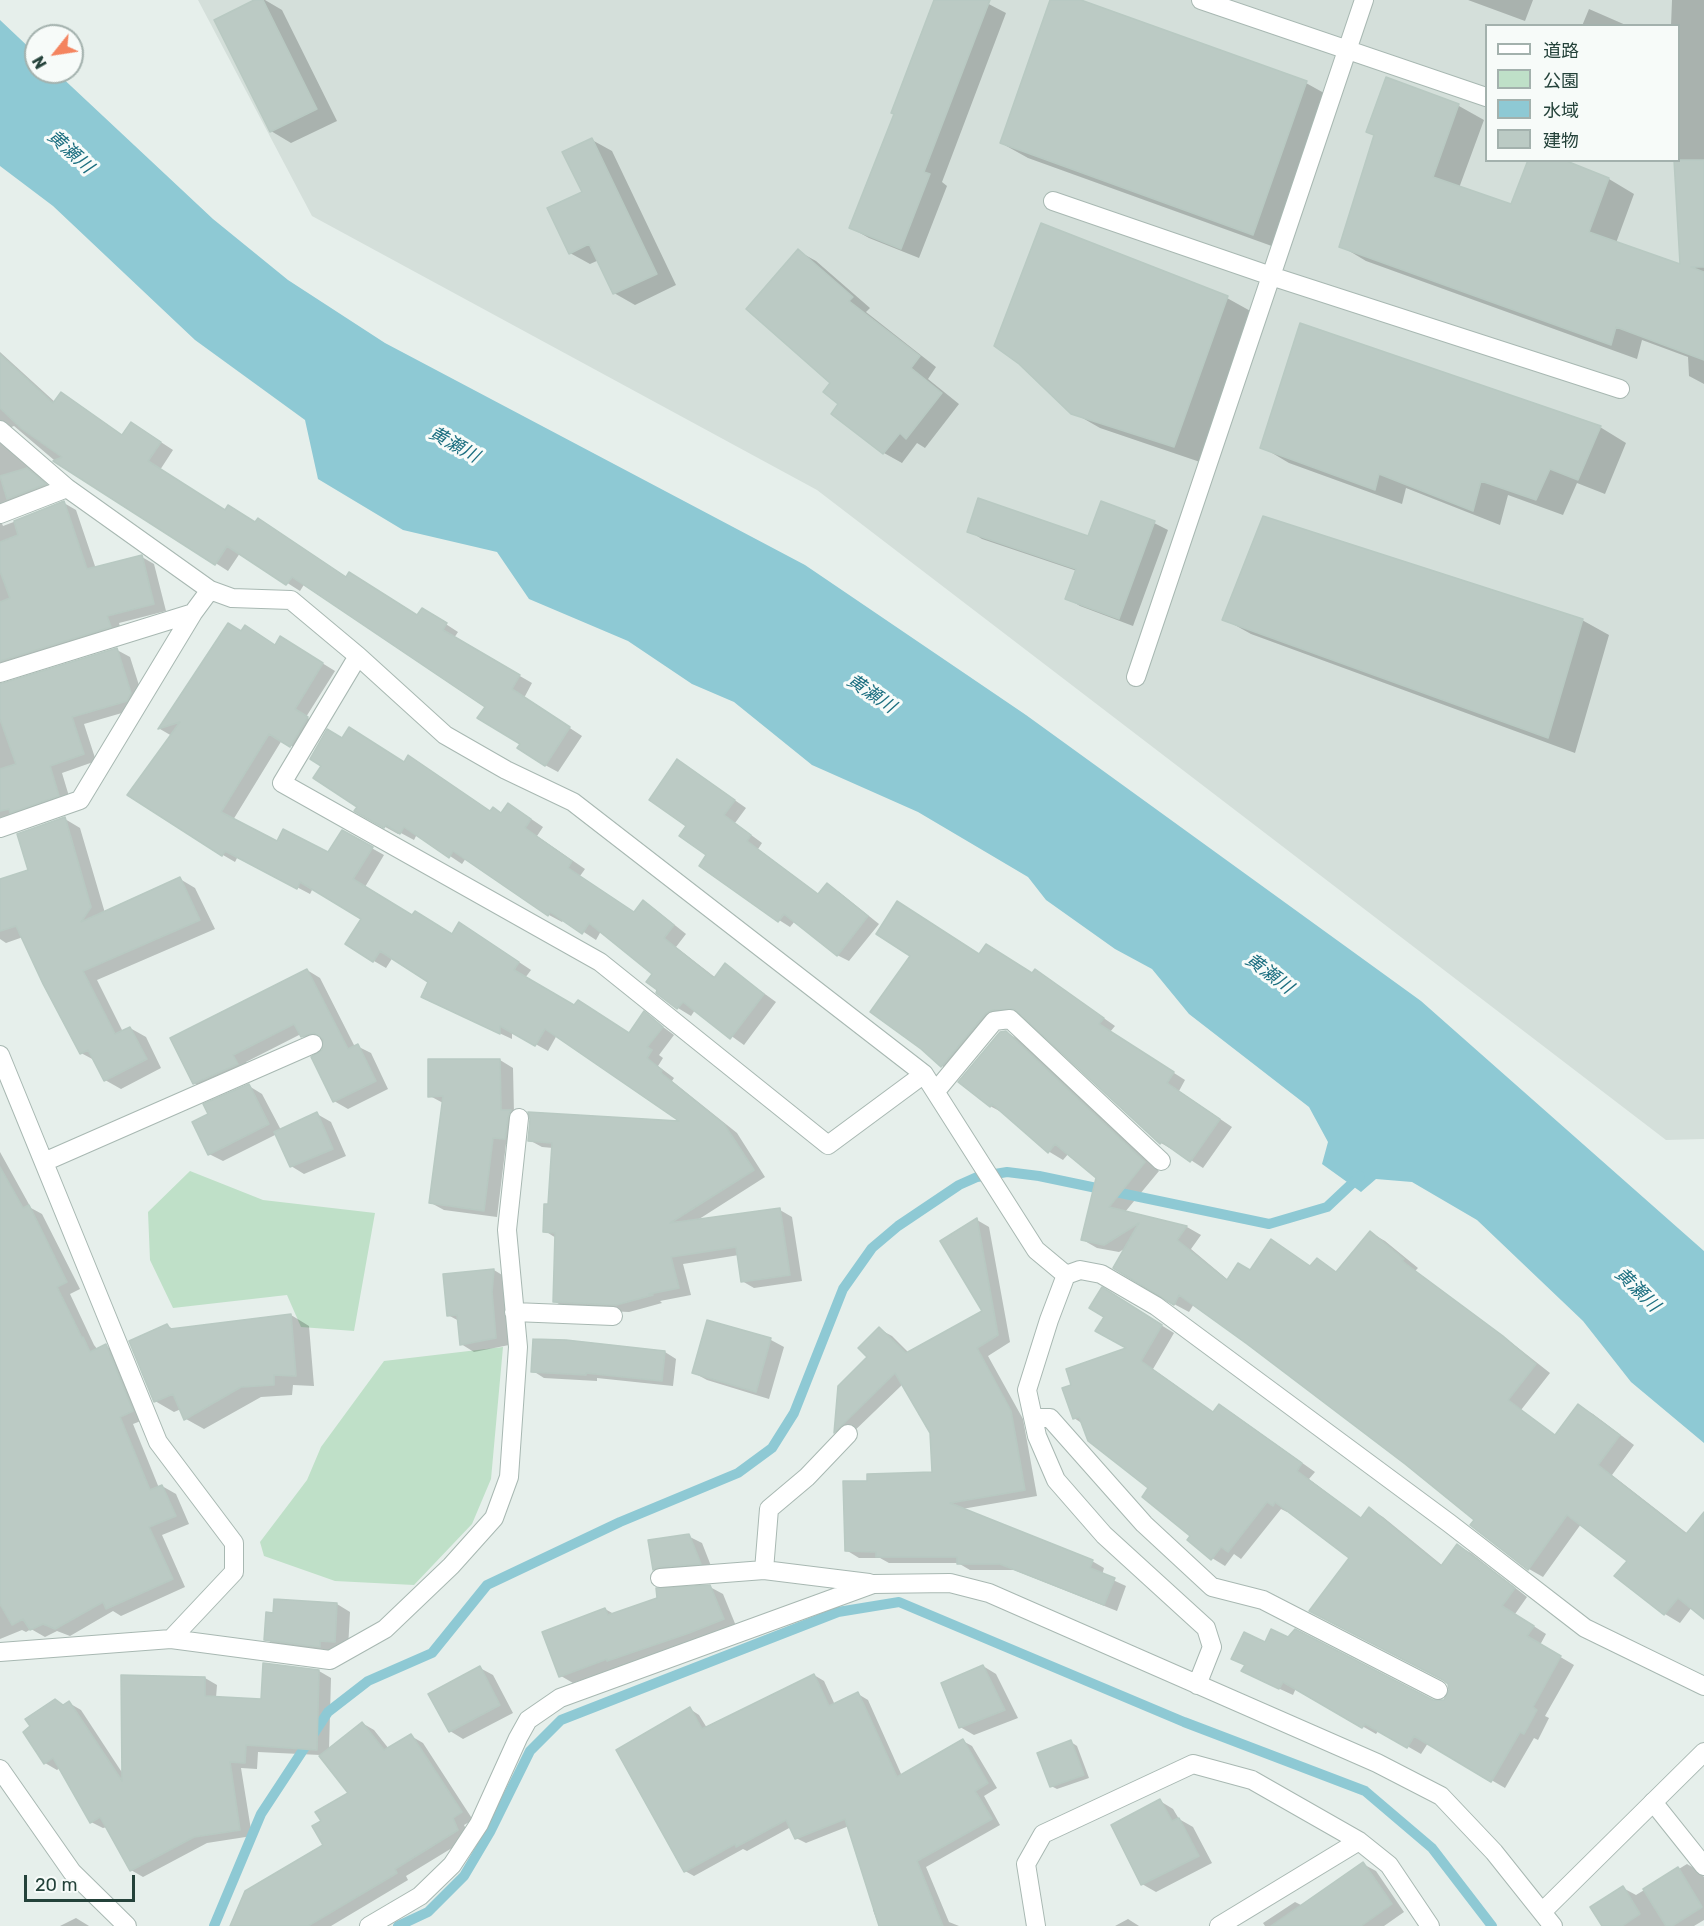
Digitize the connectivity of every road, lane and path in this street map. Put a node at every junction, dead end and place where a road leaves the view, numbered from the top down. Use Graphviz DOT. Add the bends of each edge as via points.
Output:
graph roads {
  1 [pos="1201,0"];
  2 [pos="1364,0"];
  3 [pos="1347,50"];
  4 [pos="1485,97"];
  5 [pos="1053,201"];
  6 [pos="1271,276"];
  7 [pos="1620,389"];
  8 [pos="0,430"];
  9 [pos="67,488"];
  10 [pos="0,514"];
  11 [pos="210,590"];
  12 [pos="193,613"];
  13 [pos="358,656"];
  14 [pos="0,673"];
  15 [pos="1136,677"];
  16 [pos="0,828"];
  17 [pos="313,1044"];
  18 [pos="0,1054"];
  19 [pos="924,1074"];
  20 [pos="936,1091"];
  21 [pos="519,1118"];
  22 [pos="1161,1161"];
  23 [pos="44,1162"];
  24 [pos="1066,1275"];
  25 [pos="514,1312"];
  26 [pos="613,1316"];
  27 [pos="1033,1418"];
  28 [pos="848,1434"];
  29 [pos="764,1570"];
  30 [pos="660,1578"];
  31 [pos="873,1584"];
  32 [pos="171,1639"];
  33 [pos="0,1652"];
  34 [pos="1197,1685"];
  35 [pos="1704,1686"];
  36 [pos="1438,1690"];
  37 [pos="1704,1752"];
  38 [pos="0,1768"];
  39 [pos="1653,1802"];
  40 [pos="1359,1841"];
  41 [pos="1704,1866"];
  42 [pos="1548,1918"];
  43 [pos="127,1926"];
  44 [pos="369,1926"];
  45 [pos="1036,1926"];
  46 [pos="1219,1926"];
  47 [pos="1430,1926"];
  1 -- 3 [label="street"];
  2 -- 3 [label="street"];
  3 -- 4 [label="street"];
  3 -- 6 [label="street"];
  5 -- 6 [label="street"];
  6 -- 7 [label="street"];
  6 -- 15 [label="street"];
  8 -- 9 [label="street"];
  9 -- 10 [label="street"];
  9 -- 11 [label="street"];
  11 -- 12 [label="street"];
  11 -- 13 [label="street" via="232,598 291,600"];
  12 -- 14 [label="street"];
  12 -- 16 [label="street" via="80,800"];
  13 -- 19 [label="street" via="446,735 573,802"];
  13 -- 19 [label="street" via="282,783 600,962 828,1145"];
  17 -- 23 [label="street"];
  18 -- 23 [label="street"];
  19 -- 20 [label="street"];
  20 -- 22 [label="street" via="994,1021 1010,1019"];
  20 -- 24 [label="street" via="1036,1250"];
  21 -- 25 [label="street" via="507,1230"];
  23 -- 32 [label="street" via="158,1442 234,1543 234,1572"];
  24 -- 27 [label="street" via="1027,1390"];
  24 -- 35 [label="street" via="1080,1270 1101,1274 1156,1306 1585,1628"];
  25 -- 26 [label="street"];
  25 -- 32 [label="street" via="518,1347 509,1477 495,1518 393,1622 330,1660"];
  27 -- 34 [label="street" via="1056,1480 1104,1535 1206,1629 1212,1647"];
  27 -- 36 [label="street" via="1050,1418 1144,1524 1212,1587 1263,1600"];
  28 -- 29 [label="street" via="769,1509"];
  29 -- 30 [label="street"];
  29 -- 31 [label="street"];
  31 -- 34 [label="street" via="950,1583 989,1593"];
  31 -- 44 [label="street" via="560,1698 528,1720 478,1824 453,1865 420,1896"];
  32 -- 33 [label="street"];
  34 -- 42 [label="street" via="1377,1763 1441,1796"];
  37 -- 39 [label="street"];
  38 -- 43 [label="street" via="72,1872"];
  39 -- 41 [label="street"];
  39 -- 42 [label="street"];
  40 -- 45 [label="street" via="1252,1780 1193,1764 1043,1834 1026,1864"];
  40 -- 46 [label="street"];
  40 -- 47 [label="street" via="1389,1865"];
}
